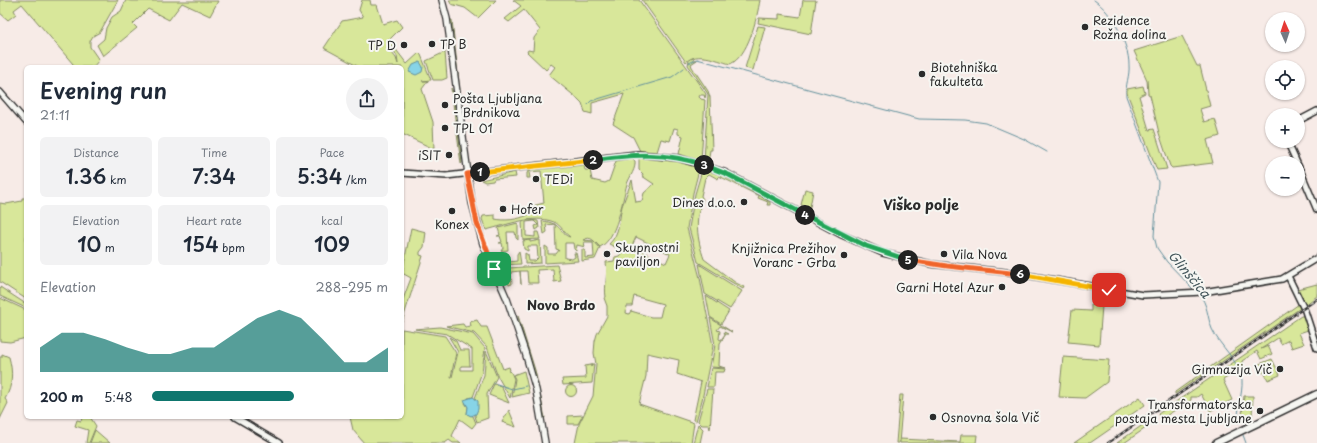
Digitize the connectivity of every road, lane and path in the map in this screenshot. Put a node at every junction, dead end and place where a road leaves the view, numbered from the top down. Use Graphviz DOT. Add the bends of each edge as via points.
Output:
graph roads {
  1 [pos="442,0"];
  2 [pos="0,92"];
  3 [pos="1317,111"];
  4 [pos="1305,117"];
  5 [pos="24,120"];
  6 [pos="404,173"];
  7 [pos="467,174"];
  8 [pos="1305,182"];
  9 [pos="1317,210"];
  10 [pos="1317,258"];
  11 [pos="1288,276"];
  12 [pos="1317,348"];
  13 [pos="1317,394"];
  14 [pos="238,419"];
  15 [pos="279,443"];
  16 [pos="545,443"];
  17 [pos="1216,443"];
  1 -- 7 [label="main road" via="447,19"];
  2 -- 5 [label="street"];
  3 -- 4 [label="street"];
  6 -- 7 [label="street" via="439,176"];
  7 -- 11 [label="street" via="626,155 672,157 724,172 851,239 893,256 931,264 1016,273 1136,294 1203,292"];
  7 -- 16 [label="main road" via="480,233 526,352 536,390"];
  8 -- 9 [label="street"];
  10 -- 11 [label="street"];
  11 -- 12 [label="street"];
  13 -- 17 [label="main road"];
  14 -- 15 [label="street"];
}
